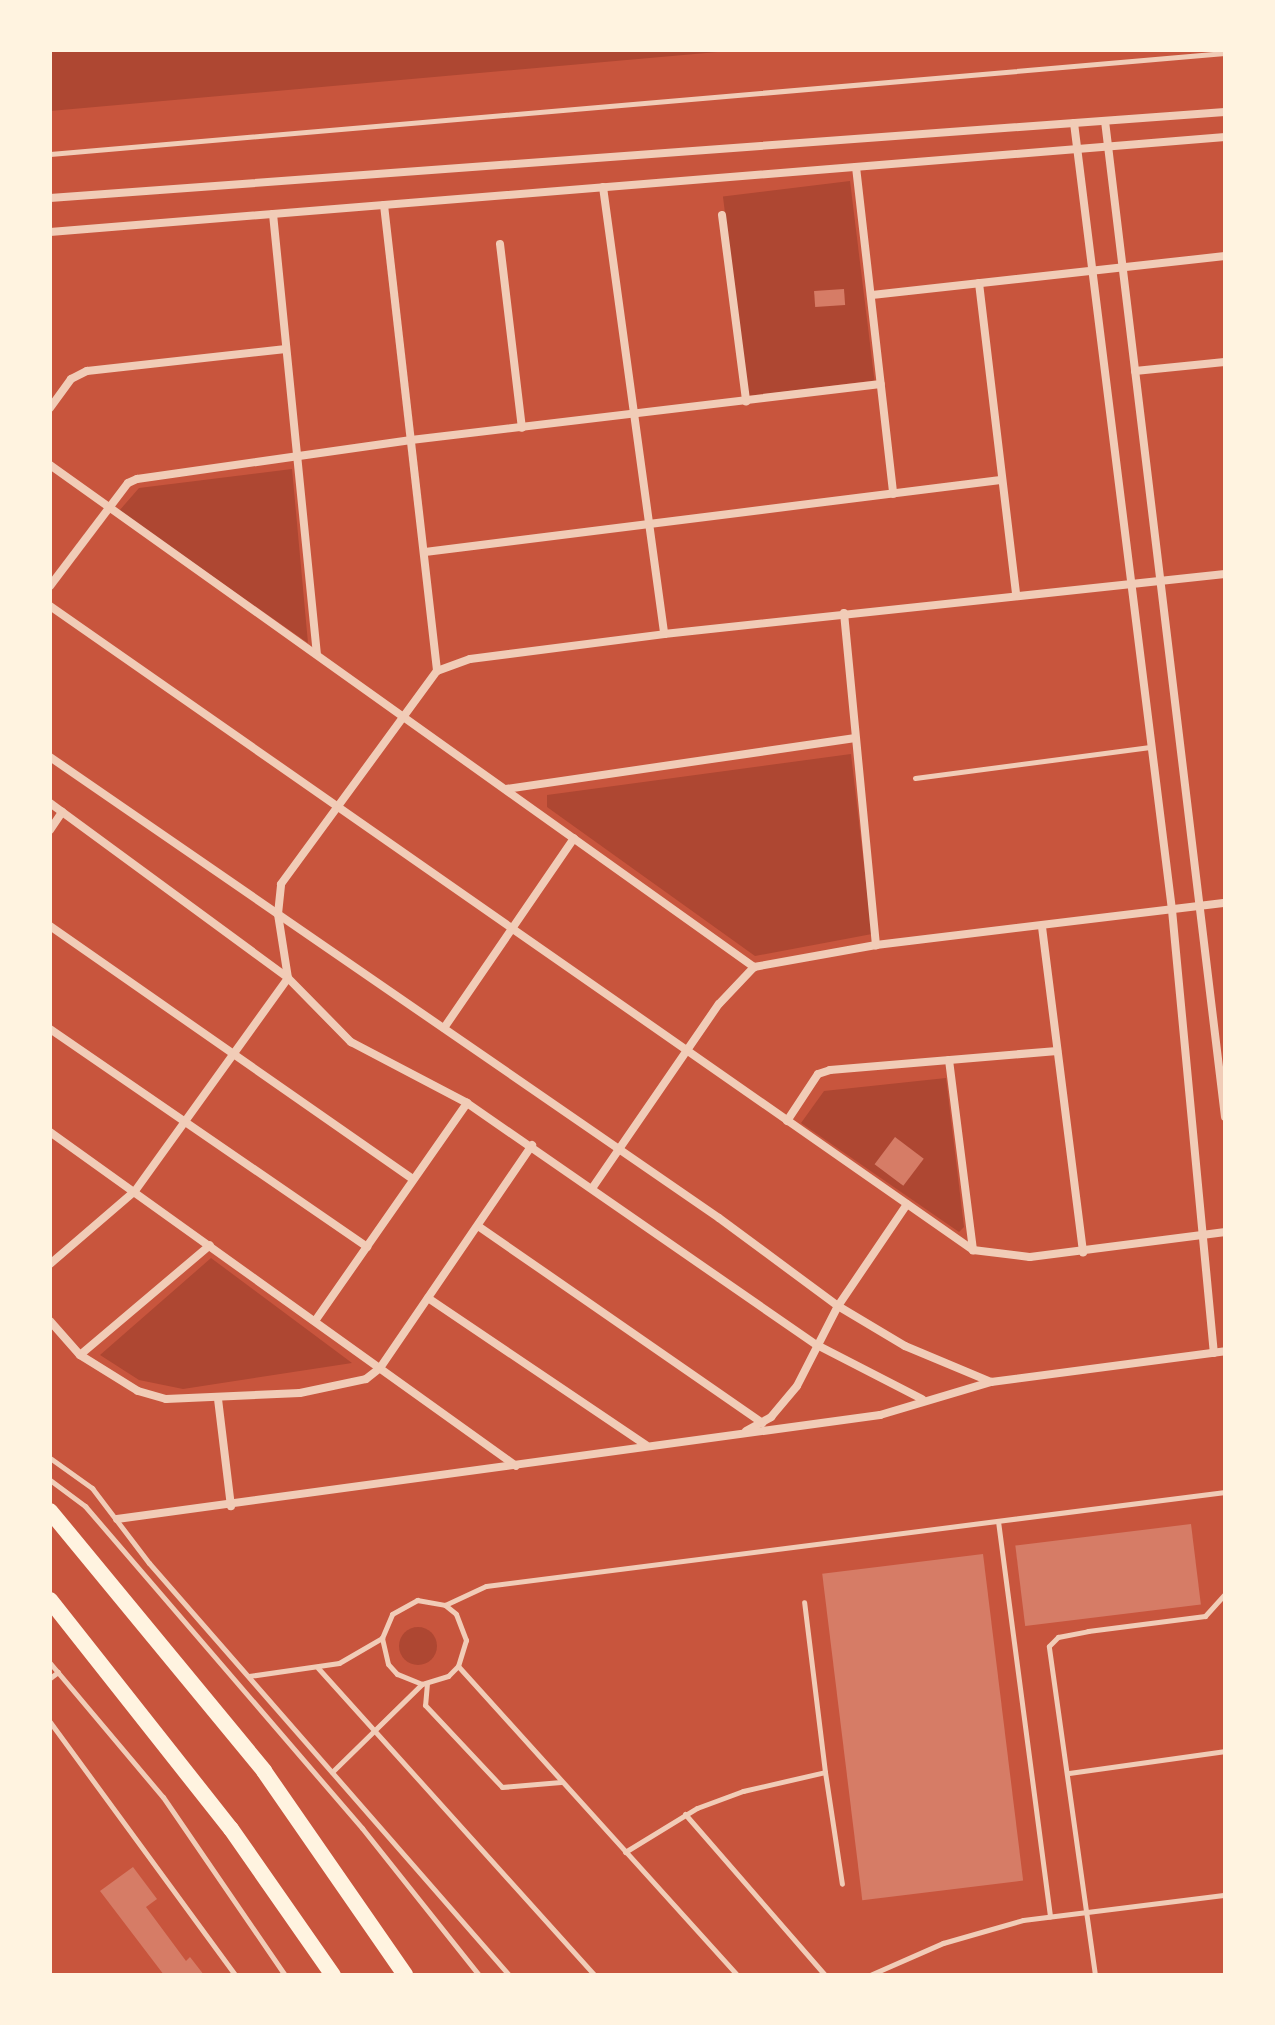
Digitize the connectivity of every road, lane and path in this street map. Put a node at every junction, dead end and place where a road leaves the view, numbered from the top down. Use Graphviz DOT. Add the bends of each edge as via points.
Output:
graph roads {
  1 [pos="1225,53"];
  2 [pos="1225,112"];
  3 [pos="1105,121"];
  4 [pos="1074,123"];
  5 [pos="1225,137"];
  6 [pos="1108,146"];
  7 [pos="1077,149"];
  8 [pos="50,154"];
  9 [pos="856,167"];
  10 [pos="603,187"];
  11 [pos="50,198"];
  12 [pos="384,205"];
  13 [pos="273,214"];
  14 [pos="722,215"];
  15 [pos="50,232"];
  16 [pos="500,244"];
  17 [pos="1225,256"];
  18 [pos="1123,267"];
  19 [pos="1091,271"];
  20 [pos="979,283"];
  21 [pos="872,295"];
  22 [pos="286,349"];
  23 [pos="1225,362"];
  24 [pos="1135,371"];
  25 [pos="881,384"];
  26 [pos="746,401"];
  27 [pos="50,408"];
  28 [pos="633,415"];
  29 [pos="522,428"];
  30 [pos="411,440"];
  31 [pos="298,457"];
  32 [pos="50,465"];
  33 [pos="1001,480"];
  34 [pos="893,494"];
  35 [pos="109,506"];
  36 [pos="648,522"];
  37 [pos="425,552"];
  38 [pos="1225,574"];
  39 [pos="1160,579"];
  40 [pos="1128,581"];
  41 [pos="50,586"];
  42 [pos="1016,595"];
  43 [pos="50,606"];
  44 [pos="844,613"];
  45 [pos="664,634"];
  46 [pos="317,653"];
  47 [pos="437,671"];
  48 [pos="405,717"];
  49 [pos="855,738"];
  50 [pos="1150,747"];
  51 [pos="50,757"];
  52 [pos="915,778"];
  53 [pos="506,789"];
  54 [pos="50,803"];
  55 [pos="339,808"];
  56 [pos="62,812"];
  57 [pos="50,830"];
  58 [pos="574,838"];
  59 [pos="1225,903"];
  60 [pos="1197,906"];
  61 [pos="1172,910"];
  62 [pos="278,914"];
  63 [pos="50,926"];
  64 [pos="510,927"];
  65 [pos="1042,927"];
  66 [pos="876,945"];
  67 [pos="754,967"];
  68 [pos="288,978"];
  69 [pos="444,1028"];
  70 [pos="50,1029"];
  71 [pos="1057,1051"];
  72 [pos="688,1052"];
  73 [pos="231,1054"];
  74 [pos="949,1060"];
  75 [pos="467,1103"];
  76 [pos="1225,1117"];
  77 [pos="787,1121"];
  78 [pos="183,1122"];
  79 [pos="52,1136"];
  80 [pos="532,1145"];
  81 [pos="617,1152"];
  82 [pos="413,1179"];
  83 [pos="593,1187"];
  84 [pos="135,1191"];
  85 [pos="907,1204"];
  86 [pos="478,1226"];
  87 [pos="1225,1232"];
  88 [pos="1205,1234"];
  89 [pos="210,1245"];
  90 [pos="367,1247"];
  91 [pos="973,1250"];
  92 [pos="1083,1252"];
  93 [pos="50,1264"];
  94 [pos="428,1298"];
  95 [pos="838,1306"];
  96 [pos="50,1321"];
  97 [pos="315,1321"];
  98 [pos="817,1345"];
  99 [pos="1225,1351"];
  100 [pos="1214,1353"];
  101 [pos="80,1355"];
  102 [pos="380,1368"];
  103 [pos="991,1382"];
  104 [pos="218,1399"];
  105 [pos="922,1399"];
  106 [pos="762,1423"];
  107 [pos="741,1434"];
  108 [pos="647,1446"];
  109 [pos="50,1458"];
  110 [pos="517,1466"];
  111 [pos="50,1480"];
  112 [pos="1225,1492"];
  113 [pos="231,1506"];
  114 [pos="50,1511"];
  115 [pos="117,1519"];
  116 [pos="998,1521"];
  117 [pos="1225,1594"];
  118 [pos="50,1600"];
  119 [pos="804,1602"];
  120 [pos="445,1605"];
  121 [pos="382,1638"];
  122 [pos="50,1663"];
  123 [pos="458,1666"];
  124 [pos="318,1668"];
  125 [pos="58,1672"];
  126 [pos="248,1676"];
  127 [pos="50,1678"];
  128 [pos="424,1684"];
  129 [pos="50,1722"];
  130 [pos="374,1731"];
  131 [pos="1225,1751"];
  132 [pos="332,1772"];
  133 [pos="825,1772"];
  134 [pos="1069,1773"];
  135 [pos="562,1782"];
  136 [pos="685,1814"];
  137 [pos="625,1852"];
  138 [pos="842,1884"];
  139 [pos="1225,1895"];
  140 [pos="1088,1912"];
  141 [pos="1050,1917"];
  142 [pos="235,1975"];
  143 [pos="285,1975"];
  144 [pos="333,1975"];
  145 [pos="405,1975"];
  146 [pos="479,1975"];
  147 [pos="509,1975"];
  148 [pos="594,1975"];
  149 [pos="737,1975"];
  150 [pos="825,1975"];
  151 [pos="870,1975"];
  152 [pos="1095,1975"];
  1 -- 8 [label="lane"];
  2 -- 3 [label="street"];
  3 -- 4 [label="street"];
  3 -- 6 [label="street"];
  4 -- 7 [label="street"];
  4 -- 11 [label="street"];
  5 -- 6 [label="street"];
  6 -- 7 [label="street"];
  6 -- 18 [label="street"];
  7 -- 9 [label="street"];
  7 -- 19 [label="street"];
  9 -- 10 [label="street"];
  9 -- 21 [label="street"];
  10 -- 12 [label="street"];
  10 -- 28 [label="street"];
  12 -- 13 [label="street"];
  12 -- 30 [label="street"];
  13 -- 15 [label="street"];
  13 -- 22 [label="street"];
  14 -- 26 [label="street"];
  16 -- 29 [label="street"];
  17 -- 18 [label="street"];
  18 -- 19 [label="street"];
  18 -- 24 [label="street"];
  19 -- 20 [label="street"];
  19 -- 40 [label="street"];
  20 -- 21 [label="street"];
  20 -- 33 [label="street"];
  21 -- 25 [label="street"];
  22 -- 27 [label="street" via="87,371 71,379"];
  22 -- 31 [label="street"];
  23 -- 24 [label="street"];
  24 -- 39 [label="street"];
  25 -- 26 [label="street"];
  25 -- 34 [label="street"];
  26 -- 28 [label="street"];
  28 -- 29 [label="street"];
  28 -- 36 [label="street"];
  29 -- 30 [label="street"];
  30 -- 31 [label="street"];
  30 -- 37 [label="street"];
  31 -- 35 [label="street" via="137,479"];
  31 -- 46 [label="street"];
  32 -- 35 [label="street"];
  33 -- 34 [label="street"];
  33 -- 42 [label="street"];
  34 -- 36 [label="street"];
  35 -- 41 [label="street"];
  35 -- 46 [label="street"];
  36 -- 37 [label="street"];
  36 -- 45 [label="street"];
  37 -- 47 [label="street"];
  38 -- 39 [label="street"];
  39 -- 40 [label="street"];
  39 -- 60 [label="street"];
  40 -- 42 [label="street"];
  40 -- 50 [label="street"];
  42 -- 44 [label="street"];
  43 -- 55 [label="street"];
  44 -- 45 [label="street"];
  44 -- 49 [label="street"];
  45 -- 47 [label="street" via="470,659"];
  46 -- 48 [label="street"];
  47 -- 48 [label="street"];
  48 -- 53 [label="street"];
  48 -- 55 [label="street"];
  49 -- 53 [label="street"];
  49 -- 66 [label="street"];
  50 -- 52 [label="lane"];
  50 -- 61 [label="street"];
  51 -- 62 [label="street"];
  53 -- 58 [label="street"];
  54 -- 56 [label="street"];
  55 -- 62 [label="street" via="281,884"];
  55 -- 64 [label="street"];
  56 -- 57 [label="street"];
  56 -- 68 [label="street"];
  58 -- 64 [label="street"];
  58 -- 67 [label="street"];
  59 -- 60 [label="street"];
  60 -- 61 [label="street"];
  60 -- 76 [label="street"];
  61 -- 65 [label="street"];
  61 -- 88 [label="street"];
  62 -- 68 [label="street"];
  62 -- 69 [label="street"];
  63 -- 73 [label="street"];
  64 -- 69 [label="street"];
  64 -- 72 [label="street"];
  65 -- 66 [label="street"];
  65 -- 71 [label="street"];
  66 -- 67 [label="street"];
  67 -- 72 [label="street" via="719,1004"];
  68 -- 73 [label="street"];
  68 -- 75 [label="street" via="351,1042"];
  69 -- 81 [label="street"];
  70 -- 78 [label="street"];
  71 -- 74 [label="street"];
  71 -- 92 [label="street"];
  72 -- 77 [label="street"];
  72 -- 81 [label="street"];
  73 -- 78 [label="street"];
  73 -- 82 [label="street"];
  74 -- 77 [label="street" via="818,1074"];
  74 -- 91 [label="street"];
  75 -- 80 [label="street"];
  75 -- 82 [label="street"];
  77 -- 85 [label="street"];
  78 -- 84 [label="street"];
  78 -- 90 [label="street"];
  79 -- 84 [label="street"];
  80 -- 83 [label="street"];
  80 -- 86 [label="street"];
  81 -- 83 [label="street"];
  81 -- 95 [label="street" via="719,1218"];
  82 -- 90 [label="street"];
  83 -- 98 [label="street"];
  84 -- 89 [label="street"];
  84 -- 93 [label="street"];
  85 -- 91 [label="street"];
  85 -- 95 [label="street"];
  86 -- 94 [label="street"];
  86 -- 106 [label="street"];
  87 -- 88 [label="street"];
  88 -- 92 [label="street"];
  88 -- 100 [label="street"];
  89 -- 97 [label="street"];
  89 -- 101 [label="street"];
  90 -- 97 [label="street"];
  91 -- 92 [label="street" via="1030,1257"];
  94 -- 102 [label="street"];
  94 -- 108 [label="street"];
  95 -- 98 [label="street"];
  95 -- 103 [label="street" via="905,1346"];
  96 -- 101 [label="street"];
  97 -- 102 [label="street"];
  98 -- 105 [label="street"];
  98 -- 106 [label="street" via="797,1386"];
  99 -- 100 [label="street"];
  100 -- 103 [label="street"];
  101 -- 104 [label="street" via="138,1391 166,1399"];
  102 -- 104 [label="street" via="347,1385"];
  102 -- 110 [label="street"];
  103 -- 105 [label="street"];
  104 -- 113 [label="street"];
  105 -- 107 [label="street" via="880,1415"];
  106 -- 107 [label="street"];
  107 -- 108 [label="street"];
  108 -- 110 [label="street"];
  109 -- 115 [label="lane" via="82,1479"];
  110 -- 113 [label="street"];
  111 -- 146 [label="lane" via="85,1506 362,1828"];
  112 -- 116 [label="lane"];
  113 -- 115 [label="street"];
  114 -- 145 [label="highway" via="264,1771"];
  115 -- 126 [label="lane"];
  116 -- 120 [label="lane" via="486,1586"];
  116 -- 141 [label="lane"];
  117 -- 134 [label="lane" via="1205,1616 1051,1642"];
  118 -- 144 [label="highway" via="231,1829"];
  119 -- 133 [label="lane"];
  120 -- 121 [label="lane" via="431,1600 403,1605 392,1614"];
  120 -- 123 [label="lane" via="456,1614 466,1640"];
  121 -- 124 [label="lane" via="339,1663"];
  121 -- 128 [label="lane" via="388,1664 397,1674"];
  122 -- 125 [label="lane"];
  123 -- 128 [label="lane"];
  123 -- 135 [label="lane"];
  124 -- 126 [label="lane"];
  124 -- 130 [label="lane"];
  125 -- 127 [label="lane"];
  125 -- 143 [label="lane" via="163,1797"];
  126 -- 132 [label="lane"];
  128 -- 130 [label="lane"];
  128 -- 135 [label="lane" via="423,1703 502,1787"];
  129 -- 142 [label="lane"];
  130 -- 132 [label="lane"];
  130 -- 148 [label="lane"];
  131 -- 134 [label="lane"];
  132 -- 147 [label="lane"];
  133 -- 136 [label="lane" via="743,1791"];
  133 -- 138 [label="lane"];
  134 -- 140 [label="lane"];
  135 -- 137 [label="lane"];
  136 -- 137 [label="lane"];
  136 -- 150 [label="lane"];
  137 -- 149 [label="lane"];
  139 -- 140 [label="lane"];
  140 -- 141 [label="lane"];
  140 -- 152 [label="lane"];
  141 -- 151 [label="lane" via="943,1943"];
}
